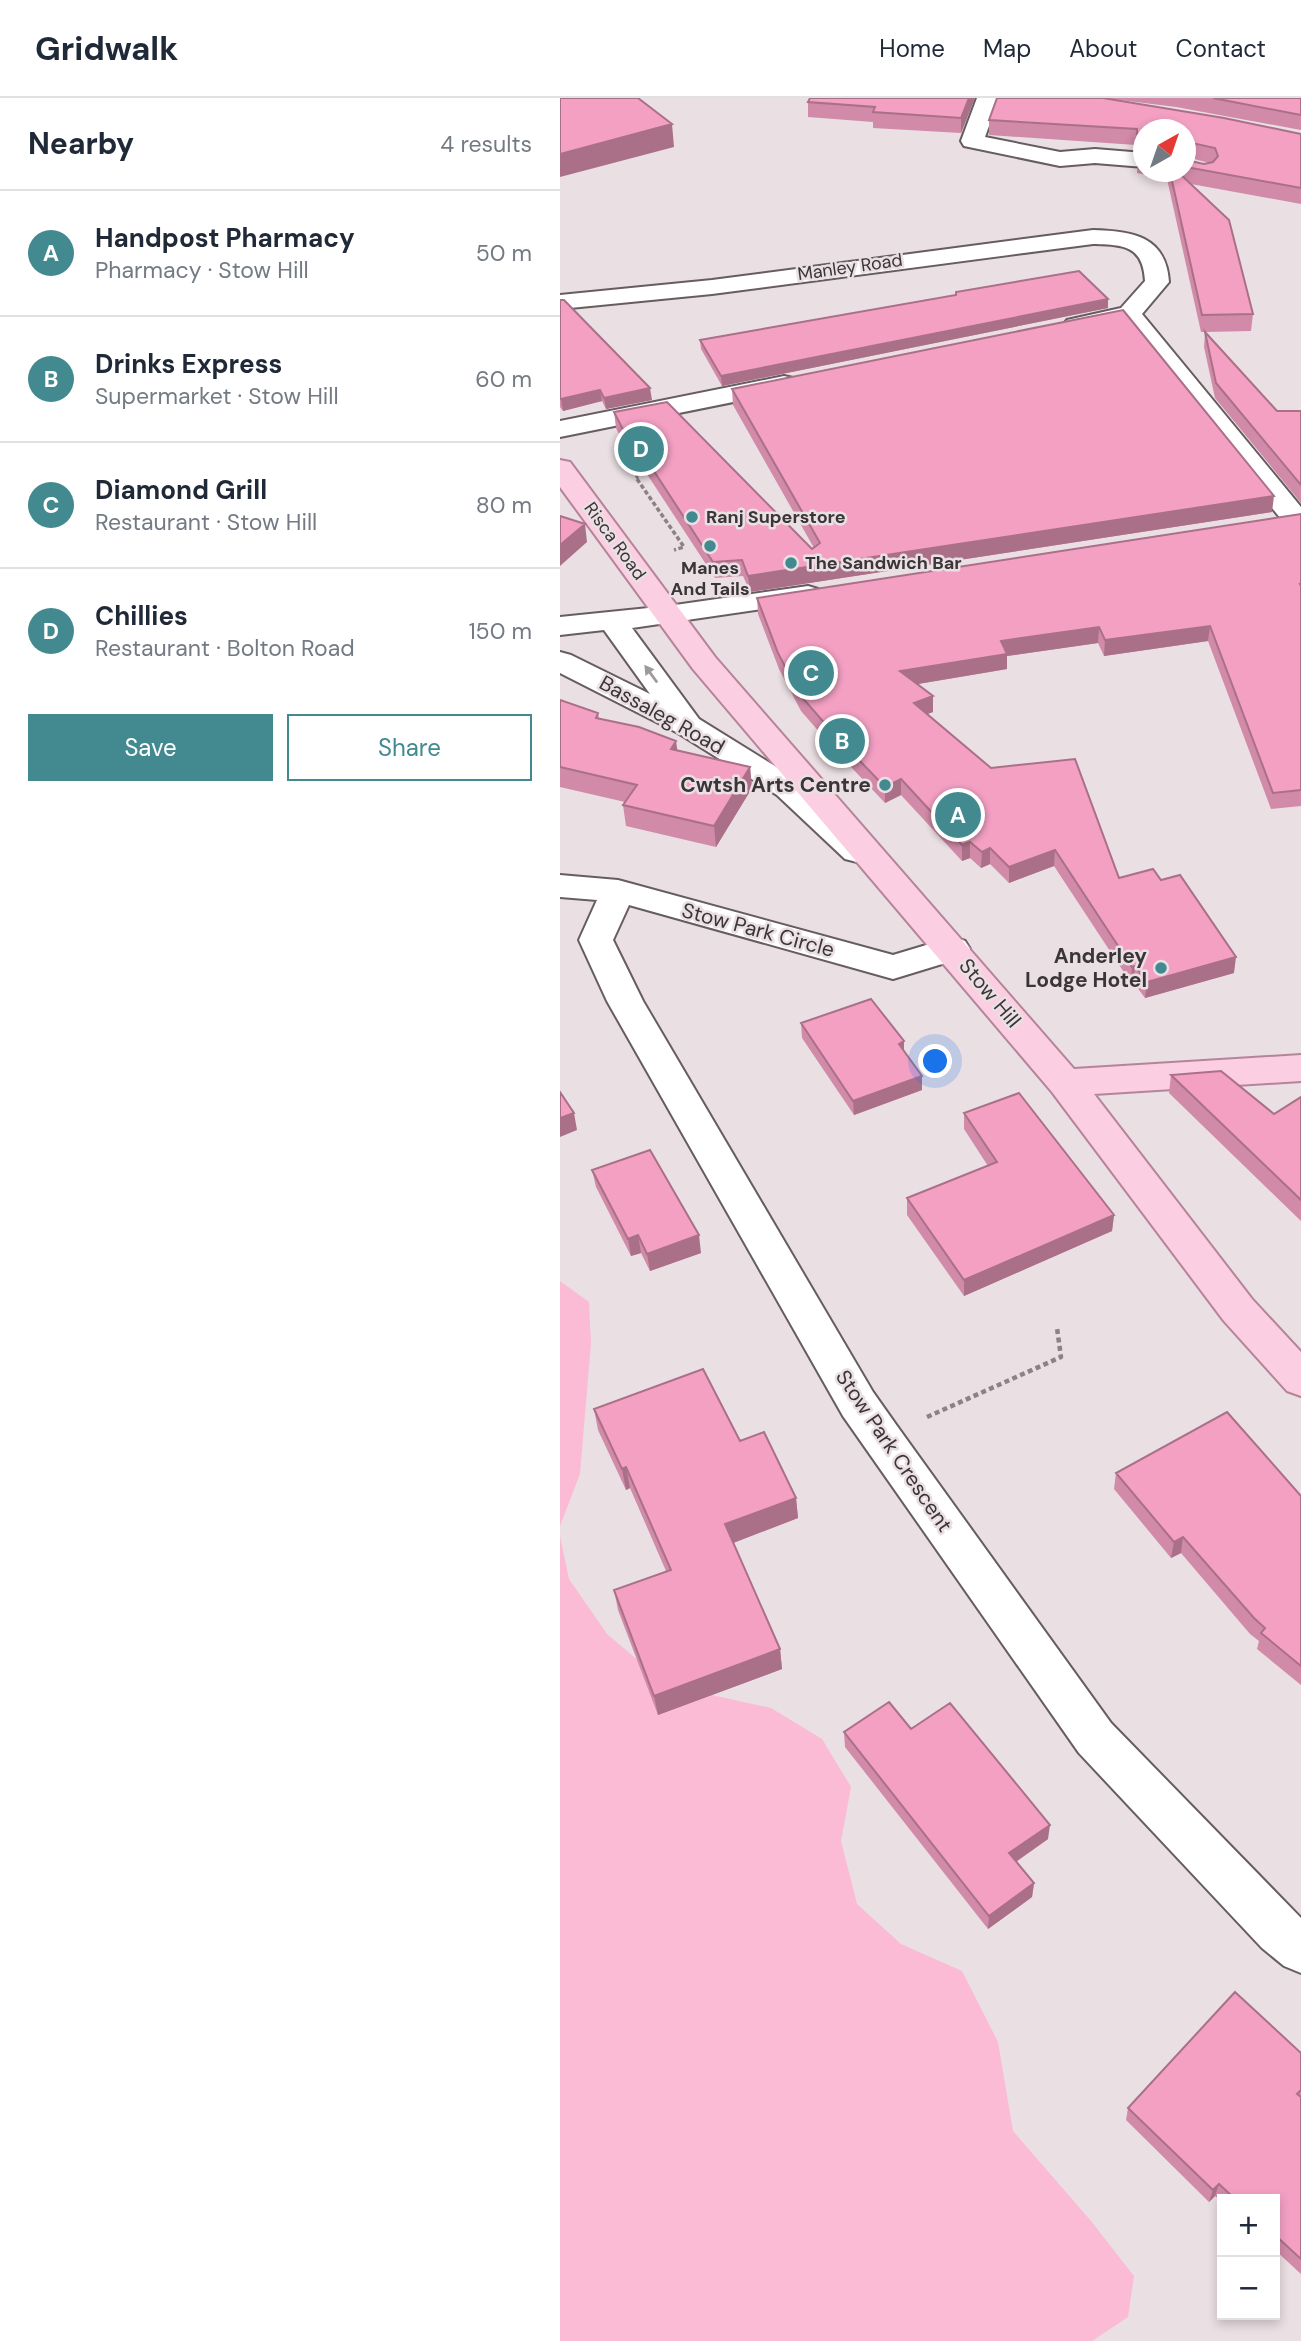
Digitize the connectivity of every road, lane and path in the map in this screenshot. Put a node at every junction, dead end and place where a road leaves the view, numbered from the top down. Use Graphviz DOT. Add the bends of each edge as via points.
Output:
graph roads {
  1 [pos="988,98"];
  2 [pos="1133,159"];
  3 [pos="560,302"];
  4 [pos="1129,314"];
  5 [pos="1049,331"];
  6 [pos="808,379"];
  7 [pos="597,422"];
  8 [pos="560,429"];
  9 [pos="560,468"];
  10 [pos="1288,520"];
  11 [pos="665,552"];
  12 [pos="830,592"];
  13 [pos="668,615"];
  14 [pos="612,621"];
  15 [pos="560,626"];
  16 [pos="560,661"];
  17 [pos="689,726"];
  18 [pos="889,881"];
  19 [pos="560,886"];
  20 [pos="618,891"];
  21 [pos="953,949"];
  22 [pos="1301,1068"];
  23 [pos="1065,1083"];
  24 [pos="1057,1328"];
  25 [pos="1301,1380"];
  26 [pos="882,1438"];
  27 [pos="1301,1949"];
  1 -- 2 [label="street" via="972,141 1060,159"];
  3 -- 4 [label="street, Manley Road" via="712,287 1093,237 1140,244 1156,264 1157,282"];
  4 -- 5 [label="street"];
  4 -- 10 [label="street"];
  6 -- 7 [label="street"];
  7 -- 8 [label="street"];
  7 -- 11 [label="path" via="684,547"];
  9 -- 13 [label="main road, Risca Road"];
  12 -- 13 [label="street"];
  13 -- 14 [label="street"];
  13 -- 18 [label="main road, Stow Hill"];
  14 -- 15 [label="street"];
  17 -- 14 [label="street, one-way"];
  16 -- 17 [label="street, Bassaleg Road"];
  17 -- 18 [label="street, Bassaleg Road" via="788,788"];
  18 -- 21 [label="main road, Stow Hill"];
  19 -- 20 [label="street, Stow Park Circle"];
  20 -- 21 [label="street, Stow Park Circle" via="892,967"];
  20 -- 26 [label="street, Stow Park Crescent" via="596,940 625,1001"];
  21 -- 23 [label="main road, Stow Hill"];
  22 -- 23 [label="main road"];
  23 -- 25 [label="main road, Stow Hill" via="1238,1310"];
  24 -- 26 [label="path" via="1061,1357"];
  26 -- 27 [label="street, Stow Park Crescent" via="1095,1738"];
}
